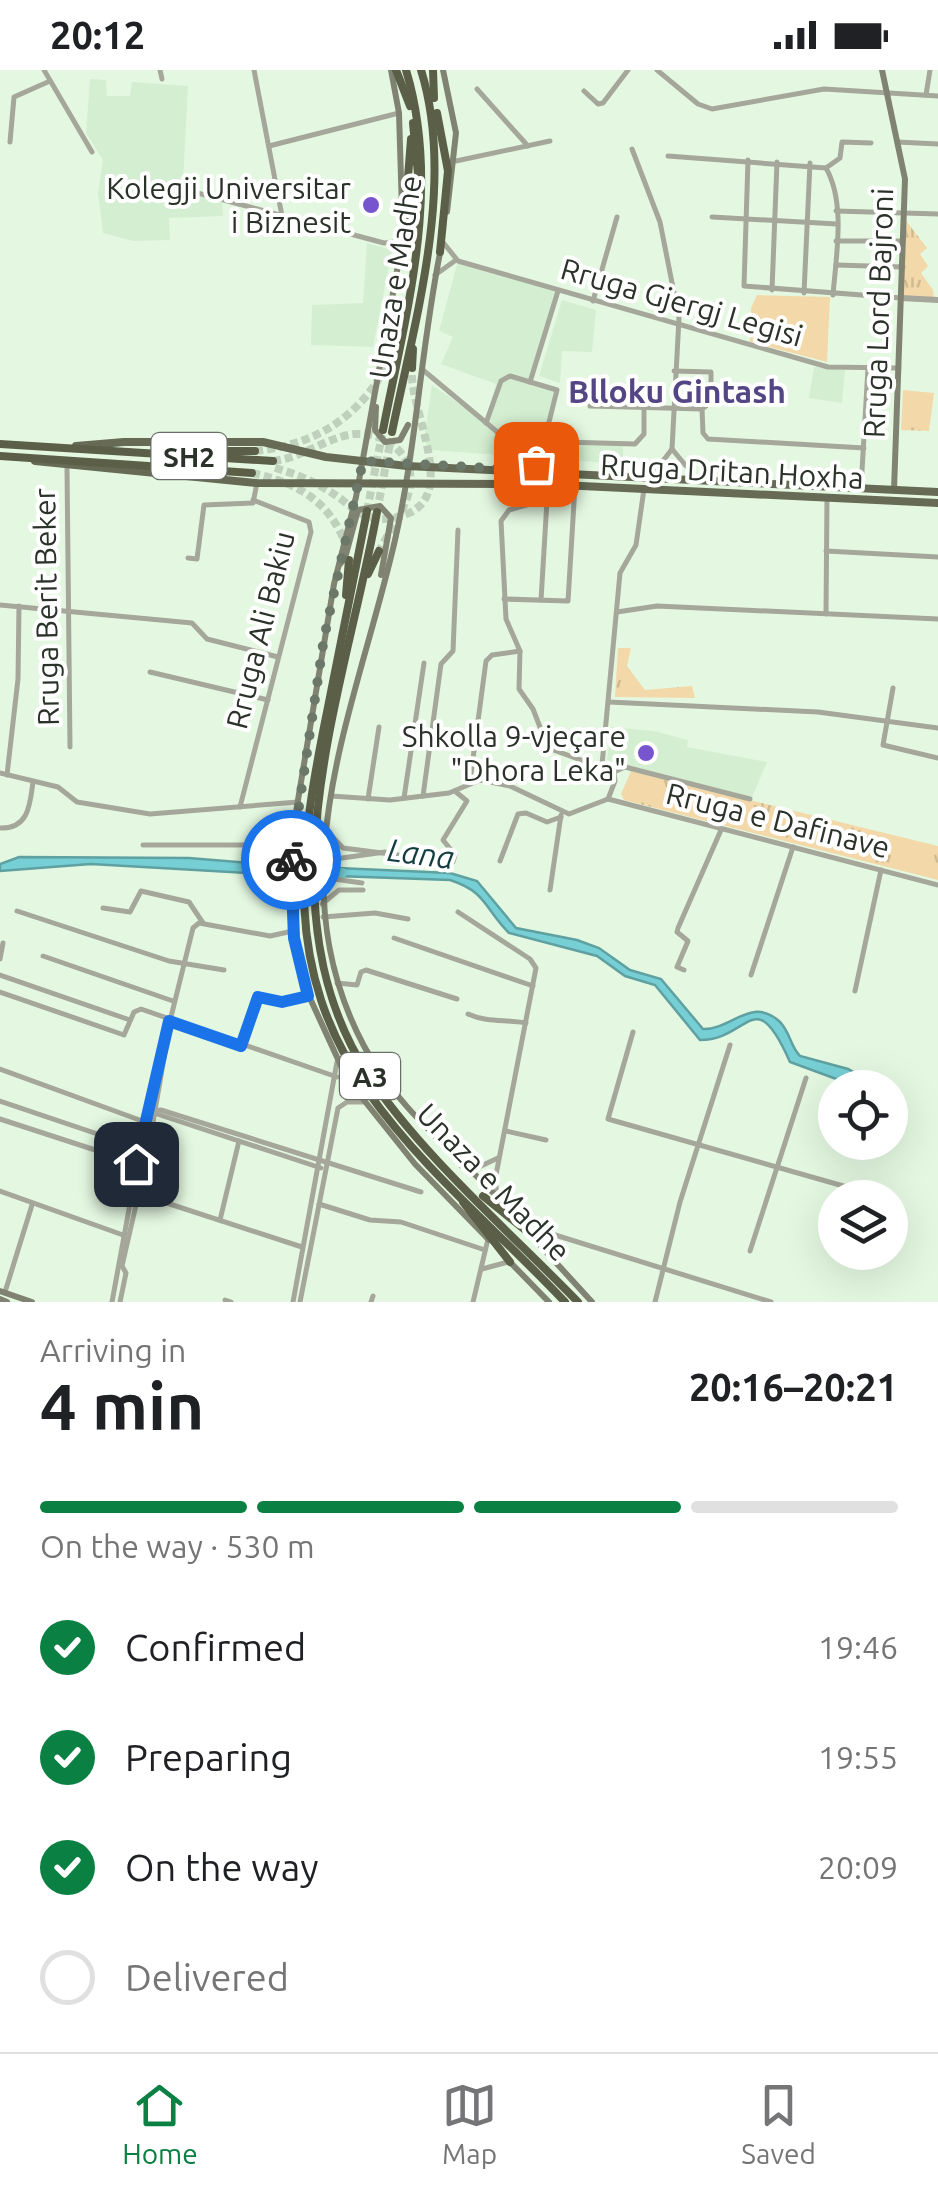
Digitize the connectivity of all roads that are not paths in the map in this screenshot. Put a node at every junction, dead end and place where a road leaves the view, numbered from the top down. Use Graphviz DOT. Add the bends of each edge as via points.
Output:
graph roads {
  1 [pos="44,70"];
  2 [pos="160,70"];
  3 [pos="254,70"];
  4 [pos="398,70"];
  5 [pos="427,70"];
  6 [pos="443,70"];
  7 [pos="628,70"];
  8 [pos="657,70"];
  9 [pos="882,70"];
  10 [pos="930,71"];
  11 [pos="938,72"];
  12 [pos="162,79"];
  13 [pos="50,81"];
  14 [pos="477,89"];
  15 [pos="584,91"];
  16 [pos="886,93"];
  17 [pos="926,95"];
  18 [pos="938,96"];
  19 [pos="399,113"];
  20 [pos="437,113"];
  21 [pos="413,120"];
  22 [pos="550,141"];
  23 [pos="10,142"];
  24 [pos="897,142"];
  25 [pos="871,143"];
  26 [pos="938,144"];
  27 [pos="269,146"];
  28 [pos="528,146"];
  29 [pos="632,149"];
  30 [pos="92,152"];
  31 [pos="668,156"];
  32 [pos="436,160"];
  33 [pos="456,160"];
  34 [pos="748,160"];
  35 [pos="777,162"];
  36 [pos="810,164"];
  37 [pos="826,168"];
  38 [pos="175,188"];
  39 [pos="421,211"];
  40 [pos="836,211"];
  41 [pos="904,213"];
  42 [pos="938,214"];
  43 [pos="282,216"];
  44 [pos="616,217"];
  45 [pos="712,218"];
  46 [pos="746,219"];
  47 [pos="774,221"];
  48 [pos="808,223"];
  49 [pos="837,224"];
  50 [pos="836,241"];
  51 [pos="403,242"];
  52 [pos="904,242"];
  53 [pos="388,244"];
  54 [pos="441,246"];
  55 [pos="402,254"];
  56 [pos="456,260"];
  57 [pos="835,265"];
  58 [pos="902,267"];
  59 [pos="435,276"];
  60 [pos="772,290"];
  61 [pos="558,291"];
  62 [pos="804,293"];
  63 [pos="833,295"];
  64 [pos="902,298"];
  65 [pos="408,300"];
  66 [pos="938,300"];
  67 [pos="593,301"];
  68 [pos="415,320"];
  69 [pos="676,327"];
  70 [pos="382,346"];
  71 [pos="388,363"];
  72 [pos="416,367"];
  73 [pos="868,368"];
  74 [pos="899,368"];
  75 [pos="674,371"];
  76 [pos="530,382"];
  77 [pos="416,391"];
  78 [pos="590,406"];
  79 [pos="644,408"];
  80 [pos="672,408"];
  81 [pos="702,409"];
  82 [pos="486,422"];
  83 [pos="702,433"];
  84 [pos="551,434"];
  85 [pos="0,444"];
  86 [pos="62,448"];
  87 [pos="864,448"];
  88 [pos="672,449"];
  89 [pos="105,450"];
  90 [pos="255,451"];
  91 [pos="0,456"];
  92 [pos="26,458"];
  93 [pos="530,458"];
  94 [pos="363,461"];
  95 [pos="147,464"];
  96 [pos="407,466"];
  97 [pos="686,466"];
  98 [pos="66,467"];
  99 [pos="544,471"];
  100 [pos="252,473"];
  101 [pos="650,478"];
  102 [pos="358,482"];
  103 [pos="404,482"];
  104 [pos="257,483"];
  105 [pos="544,484"];
  106 [pos="575,486"];
  107 [pos="862,488"];
  108 [pos="894,490"];
  109 [pos="938,492"];
  110 [pos="643,494"];
  111 [pos="827,496"];
  112 [pos="253,500"];
  113 [pos="894,500"];
  114 [pos="938,503"];
  115 [pos="458,530"];
  116 [pos="379,551"];
  117 [pos="826,552"];
  118 [pos="938,556"];
  119 [pos="188,558"];
  120 [pos="349,560"];
  121 [pos="339,564"];
  122 [pos="381,581"];
  123 [pos="364,582"];
  124 [pos="504,600"];
  125 [pos="541,600"];
  126 [pos="0,605"];
  127 [pos="19,606"];
  128 [pos="69,610"];
  129 [pos="617,612"];
  130 [pos="826,614"];
  131 [pos="938,619"];
  132 [pos="520,651"];
  133 [pos="278,657"];
  134 [pos="337,659"];
  135 [pos="424,663"];
  136 [pos="150,672"];
  137 [pos="892,688"];
  138 [pos="268,700"];
  139 [pos="609,702"];
  140 [pos="889,722"];
  141 [pos="379,727"];
  142 [pos="938,728"];
  143 [pos="70,747"];
  144 [pos="938,758"];
  145 [pos="602,765"];
  146 [pos="614,772"];
  147 [pos="4,774"];
  148 [pos="470,781"];
  149 [pos="33,782"];
  150 [pos="454,791"];
  151 [pos="331,796"];
  152 [pos="423,796"];
  153 [pos="404,798"];
  154 [pos="608,798"];
  155 [pos="750,799"];
  156 [pos="368,800"];
  157 [pos="298,802"];
  158 [pos="240,807"];
  159 [pos="561,815"];
  160 [pos="0,828"];
  161 [pos="721,828"];
  162 [pos="326,829"];
  163 [pos="142,845"];
  164 [pos="292,845"];
  165 [pos="793,848"];
  166 [pos="387,851"];
  167 [pos="312,858"];
  168 [pos="500,860"];
  169 [pos="881,870"];
  170 [pos="311,881"];
  171 [pos="938,884"];
  172 [pos="550,890"];
  173 [pos="322,904"];
  174 [pos="103,908"];
  175 [pos="17,911"];
  176 [pos="458,912"];
  177 [pos="323,917"];
  178 [pos="408,919"];
  179 [pos="204,924"];
  180 [pos="290,931"];
  181 [pos="394,938"];
  182 [pos="4,943"];
  183 [pos="43,956"];
  184 [pos="0,959"];
  185 [pos="183,964"];
  186 [pos="224,970"];
  187 [pos="684,970"];
  188 [pos="0,975"];
  189 [pos="751,975"];
  190 [pos="337,983"];
  191 [pos="533,986"];
  192 [pos="855,991"];
  193 [pos="0,992"];
  194 [pos="308,996"];
  195 [pos="456,999"];
  196 [pos="174,1001"];
  197 [pos="468,1014"];
  198 [pos="130,1020"];
  199 [pos="169,1021"];
  200 [pos="526,1023"];
  201 [pos="633,1032"];
  202 [pos="730,1045"];
  203 [pos="241,1046"];
  204 [pos="337,1062"];
  205 [pos="0,1069"];
  206 [pos="337,1077"];
  207 [pos="806,1078"];
  208 [pos="0,1101"];
  209 [pos="363,1102"];
  210 [pos="148,1111"];
  211 [pos="156,1112"];
  212 [pos="0,1119"];
  213 [pos="144,1122"];
  214 [pos="504,1130"];
  215 [pos="239,1138"];
  216 [pos="546,1140"];
  217 [pos="698,1146"];
  218 [pos="139,1148"];
  219 [pos="500,1156"];
  220 [pos="136,1164"];
  221 [pos="438,1165"];
  222 [pos="322,1166"];
  223 [pos="461,1166"];
  224 [pos="777,1170"];
  225 [pos="818,1180"];
  226 [pos="0,1191"];
  227 [pos="421,1192"];
  228 [pos="139,1194"];
  229 [pos="498,1198"];
  230 [pos="319,1204"];
  231 [pos="32,1205"];
  232 [pos="220,1220"];
  233 [pos="530,1234"];
  234 [pos="123,1235"];
  235 [pos="488,1240"];
  236 [pos="302,1247"];
  237 [pos="485,1250"];
  238 [pos="750,1251"];
  239 [pos="510,1262"];
  240 [pos="482,1269"];
  241 [pos="662,1269"];
  242 [pos="3,1296"];
  243 [pos="655,1301"];
  244 [pos="32,1302"];
  245 [pos="112,1302"];
  246 [pos="120,1302"];
  247 [pos="296,1302"];
  248 [pos="473,1302"];
  249 [pos="548,1302"];
  250 [pos="565,1302"];
  251 [pos="578,1302"];
  252 [pos="592,1302"];
  253 [pos="664,1302"];
  254 [pos="771,1302"];
  1 -- 13 [label="street"];
  2 -- 12 [label="street"];
  3 -- 27 [label="street"];
  4 -- 19 [label="main road"];
  4 -- 21 [label="highway"];
  4 -- 39 [label="highway, Unaza e Madhe" via="420,140"];
  5 -- 20 [label="highway"];
  5 -- 32 [label="highway, Unaza e Madhe"];
  6 -- 33 [label="main road"];
  7 -- 15 [label="street" via="601,104"];
  8 -- 16 [label="street" via="712,109 824,89"];
  9 -- 16 [label="main road, Rruga Lord Bajroni"];
  10 -- 11 [label="street"];
  10 -- 17 [label="street"];
  13 -- 23 [label="street" via="14,97"];
  13 -- 30 [label="street"];
  14 -- 28 [label="street"];
  16 -- 17 [label="street"];
  16 -- 24 [label="main road, Rruga Lord Bajroni"];
  17 -- 18 [label="street"];
  19 -- 27 [label="street"];
  19 -- 51 [label="main road"];
  20 -- 32 [label="highway"];
  20 -- 54 [label="highway" via="448,171"];
  21 -- 39 [label="highway"];
  21 -- 51 [label="highway"];
  22 -- 28 [label="street"];
  24 -- 26 [label="street"];
  24 -- 41 [label="main road, Rruga Lord Bajroni" via="905,172"];
  25 -- 37 [label="street" via="842,142 840,158"];
  27 -- 43 [label="street"];
  28 -- 33 [label="street"];
  29 -- 69 [label="street" via="660,222"];
  31 -- 34 [label="street"];
  32 -- 68 [label="highway, Unaza e Madhe"];
  33 -- 54 [label="main road"];
  34 -- 35 [label="street"];
  34 -- 46 [label="street"];
  35 -- 36 [label="street"];
  35 -- 47 [label="street"];
  36 -- 37 [label="street"];
  36 -- 48 [label="street"];
  37 -- 40 [label="street"];
  38 -- 43 [label="street"];
  39 -- 65 [label="highway, Unaza e Madhe"];
  40 -- 41 [label="street"];
  40 -- 49 [label="street"];
  41 -- 42 [label="street"];
  41 -- 52 [label="main road, Rruga Lord Bajroni"];
  43 -- 53 [label="street"];
  44 -- 67 [label="street"];
  45 -- 46 [label="street"];
  46 -- 47 [label="street"];
  46 -- 60 [label="street" via="744,286"];
  47 -- 48 [label="street"];
  47 -- 60 [label="street"];
  48 -- 49 [label="street"];
  48 -- 62 [label="street"];
  49 -- 50 [label="street"];
  50 -- 52 [label="street"];
  50 -- 57 [label="street"];
  51 -- 53 [label="street"];
  51 -- 55 [label="main road"];
  52 -- 58 [label="main road, Rruga Lord Bajroni"];
  53 -- 55 [label="street"];
  54 -- 56 [label="street"];
  54 -- 59 [label="main road"];
  55 -- 70 [label="main road"];
  56 -- 59 [label="street"];
  56 -- 61 [label="street, Rruga Gjergj Legisi"];
  57 -- 58 [label="street"];
  57 -- 63 [label="street"];
  58 -- 64 [label="main road, Rruga Lord Bajroni"];
  59 -- 72 [label="main road"];
  60 -- 62 [label="street"];
  61 -- 67 [label="street, Rruga Gjergj Legisi"];
  61 -- 76 [label="street"];
  62 -- 63 [label="street"];
  63 -- 64 [label="street"];
  64 -- 66 [label="street"];
  64 -- 74 [label="main road, Rruga Lord Bajroni"];
  65 -- 68 [label="highway, Unaza e Madhe" via="388,431"];
  65 -- 71 [label="highway"];
  67 -- 69 [label="street, Rruga Gjergj Legisi"];
  68 -- 72 [label="highway"];
  69 -- 73 [label="street, Rruga Gjergj Legisi" via="828,367"];
  69 -- 75 [label="street"];
  70 -- 77 [label="main road" via="375,422 385,442 404,436"];
  70 -- 94 [label="main road"];
  72 -- 77 [label="main road"];
  72 -- 82 [label="street"];
  73 -- 74 [label="street, Rruga Gjergj Legisi"];
  73 -- 87 [label="street, Rruga Dritan Hoxha"];
  74 -- 108 [label="main road, Rruga Lord Bajroni"];
  75 -- 80 [label="street"];
  75 -- 81 [label="street, Rruga Gjergj Legisi" via="711,372 711,402"];
  76 -- 82 [label="street" via="502,378"];
  76 -- 84 [label="street" via="558,390"];
  77 -- 96 [label="main road"];
  78 -- 79 [label="street"];
  79 -- 80 [label="street"];
  79 -- 84 [label="street" via="644,434 636,444 564,442"];
  80 -- 81 [label="street"];
  80 -- 88 [label="street"];
  81 -- 83 [label="street, Rruga Gjergj Legisi"];
  82 -- 93 [label="street"];
  83 -- 87 [label="street, Rruga Dritan Hoxha" via="708,439"];
  84 -- 93 [label="street"];
  85 -- 86 [label="highway, SH2"];
  86 -- 89 [label="highway, SH2"];
  86 -- 94 [label="main road, Rruga Dritan Hoxha" via="252,442"];
  87 -- 107 [label="street, Rruga Dritan Hoxha"];
  88 -- 97 [label="street, Rruga Dritan Hoxha"];
  88 -- 101 [label="street, Rruga Dritan Hoxha"];
  89 -- 90 [label="highway"];
  89 -- 95 [label="highway, SH2" via="274,464"];
  91 -- 92 [label="highway, SH2"];
  92 -- 95 [label="highway, SH2"];
  92 -- 98 [label="main road, Rruga Dritan Hoxha"];
  93 -- 99 [label="street"];
  94 -- 96 [label="main road, Rruga Dritan Hoxha"];
  94 -- 102 [label="main road"];
  95 -- 100 [label="highway, SH2"];
  96 -- 99 [label="main road, Rruga Dritan Hoxha"];
  96 -- 103 [label="main road"];
  98 -- 104 [label="main road, Rruga Dritan Hoxha"];
  98 -- 128 [label="street, Rruga Berit Beker"];
  99 -- 101 [label="main road, Rruga Dritan Hoxha"];
  101 -- 107 [label="main road, Rruga Dritan Hoxha"];
  102 -- 103 [label="main road, Rruga Dritan Hoxha"];
  102 -- 104 [label="main road, Rruga Dritan Hoxha"];
  102 -- 121 [label="main road"];
  103 -- 105 [label="main road, Rruga Dritan Hoxha"];
  103 -- 122 [label="main road"];
  104 -- 112 [label="street"];
  105 -- 106 [label="main road, Rruga Dritan Hoxha"];
  105 -- 124 [label="street" via="537,502 502,516"];
  105 -- 125 [label="street"];
  106 -- 110 [label="main road, Rruga Dritan Hoxha"];
  106 -- 125 [label="street" via="568,601"];
  107 -- 108 [label="main road, Rruga Dritan Hoxha"];
  108 -- 109 [label="main road, Rruga Dritan Hoxha"];
  108 -- 113 [label="main road, Rruga Lord Bajroni"];
  110 -- 111 [label="main road, Rruga Dritan Hoxha"];
  110 -- 129 [label="street" via="634,552 621,570"];
  111 -- 113 [label="main road, Rruga Dritan Hoxha"];
  111 -- 117 [label="street"];
  112 -- 119 [label="street" via="204,505 197,559"];
  112 -- 133 [label="street, Rruga Ali Bakiu" via="310,526"];
  113 -- 114 [label="main road, Rruga Dritan Hoxha"];
  115 -- 152 [label="street" via="453,652 441,664"];
  116 -- 123 [label="highway"];
  117 -- 118 [label="street"];
  117 -- 130 [label="street"];
  120 -- 134 [label="highway"];
  121 -- 122 [label="main road" via="358,510 386,508 391,526"];
  121 -- 157 [label="main road"];
  122 -- 151 [label="main road"];
  123 -- 134 [label="highway, Unaza e Madhe / A3" via="372,512"];
  123 -- 167 [label="highway, Unaza e Madhe / A3"];
  124 -- 125 [label="street"];
  124 -- 132 [label="street"];
  126 -- 127 [label="street"];
  127 -- 128 [label="street"];
  127 -- 147 [label="street" via="18,679"];
  128 -- 133 [label="street" via="192,624 207,639"];
  128 -- 143 [label="street, Rruga Berit Beker"];
  129 -- 130 [label="street" via="658,606"];
  129 -- 139 [label="street"];
  130 -- 131 [label="street"];
  132 -- 145 [label="street" via="519,689 546,746"];
  132 -- 148 [label="street" via="486,661"];
  133 -- 138 [label="street, Rruga Ali Bakiu"];
  134 -- 167 [label="highway, Unaza e Madhe / A3"];
  135 -- 153 [label="street"];
  136 -- 138 [label="street"];
  137 -- 140 [label="street"];
  138 -- 158 [label="street, Rruga Ali Bakiu"];
  139 -- 140 [label="street"];
  139 -- 145 [label="street"];
  140 -- 142 [label="street"];
  140 -- 144 [label="street" via="883,746"];
  141 -- 156 [label="street"];
  145 -- 146 [label="street"];
  146 -- 154 [label="street"];
  146 -- 155 [label="street" via="625,768"];
  147 -- 149 [label="street"];
  148 -- 150 [label="street"];
  148 -- 159 [label="street" via="510,786"];
  149 -- 158 [label="street" via="58,786 78,802 137,812"];
  149 -- 160 [label="street" via="28,813 17,825"];
  150 -- 152 [label="street"];
  150 -- 166 [label="street" via="467,801 443,840 453,862"];
  151 -- 156 [label="street"];
  151 -- 162 [label="main road"];
  152 -- 153 [label="street"];
  153 -- 156 [label="street"];
  154 -- 159 [label="street"];
  154 -- 161 [label="street, Rruga e Dafinave"];
  157 -- 158 [label="street"];
  157 -- 164 [label="main road"];
  159 -- 168 [label="street" via="546,822 518,814"];
  159 -- 172 [label="street"];
  161 -- 165 [label="street, Rruga e Dafinave"];
  161 -- 187 [label="street" via="678,928 688,941 677,967"];
  162 -- 166 [label="street" via="343,848"];
  162 -- 167 [label="main road"];
  163 -- 164 [label="street"];
  164 -- 180 [label="main road"];
  165 -- 169 [label="street, Rruga e Dafinave"];
  165 -- 189 [label="street"];
  166 -- 173 [label="street" via="335,859 334,878 362,886 339,890"];
  167 -- 170 [label="highway, Unaza e Madhe / A3"];
  167 -- 170 [label="main road"];
  169 -- 171 [label="street, Rruga e Dafinave"];
  169 -- 192 [label="street"];
  170 -- 173 [label="main road"];
  170 -- 221 [label="highway, Unaza e Madhe / A3" via="307,947 332,1030 368,1093"];
  173 -- 177 [label="main road"];
  174 -- 179 [label="street" via="130,912 141,891 189,902"];
  175 -- 185 [label="street"];
  176 -- 191 [label="street" via="534,963"];
  177 -- 178 [label="street" via="375,913"];
  177 -- 190 [label="main road"];
  179 -- 180 [label="street" via="270,936"];
  179 -- 185 [label="street" via="194,928"];
  180 -- 194 [label="main road"];
  181 -- 191 [label="street"];
  182 -- 184 [label="street"];
  183 -- 196 [label="street"];
  185 -- 186 [label="street"];
  185 -- 196 [label="street"];
  188 -- 198 [label="street"];
  190 -- 195 [label="street" via="358,985 366,970"];
  190 -- 223 [label="main road" via="377,1068"];
  191 -- 200 [label="street"];
  193 -- 198 [label="street" via="124,1035"];
  194 -- 203 [label="street" via="282,1002 258,997"];
  194 -- 204 [label="main road"];
  196 -- 199 [label="street"];
  197 -- 200 [label="street"];
  198 -- 199 [label="street" via="141,1009"];
  199 -- 203 [label="street"];
  199 -- 210 [label="street"];
  199 -- 211 [label="street"];
  200 -- 214 [label="street"];
  201 -- 217 [label="street" via="608,1119"];
  202 -- 217 [label="street"];
  203 -- 206 [label="street"];
  204 -- 206 [label="street"];
  204 -- 209 [label="main road"];
  205 -- 213 [label="street"];
  206 -- 222 [label="street"];
  207 -- 224 [label="street"];
  208 -- 218 [label="street"];
  209 -- 222 [label="street" via="338,1108"];
  209 -- 235 [label="main road"];
  210 -- 211 [label="street"];
  210 -- 213 [label="street"];
  211 -- 215 [label="street"];
  211 -- 228 [label="street"];
  212 -- 220 [label="street"];
  213 -- 218 [label="street"];
  214 -- 216 [label="street"];
  214 -- 219 [label="street"];
  215 -- 222 [label="street"];
  215 -- 232 [label="street"];
  217 -- 224 [label="street"];
  217 -- 241 [label="street"];
  218 -- 220 [label="street"];
  219 -- 223 [label="street"];
  219 -- 229 [label="street"];
  220 -- 234 [label="street"];
  221 -- 233 [label="highway"];
  221 -- 239 [label="highway"];
  221 -- 250 [label="highway, Unaza e Madhe / A3"];
  221 -- 251 [label="highway, Unaza e Madhe / A3"];
  222 -- 227 [label="street"];
  222 -- 230 [label="street"];
  222 -- 236 [label="street"];
  223 -- 229 [label="main road"];
  224 -- 225 [label="street"];
  224 -- 238 [label="street"];
  226 -- 231 [label="street"];
  228 -- 232 [label="street"];
  228 -- 246 [label="street"];
  229 -- 233 [label="main road"];
  230 -- 237 [label="street"];
  230 -- 247 [label="street"];
  231 -- 234 [label="street"];
  231 -- 242 [label="street"];
  232 -- 236 [label="street"];
  233 -- 241 [label="street" via="540,1230"];
  233 -- 252 [label="main road"];
  234 -- 245 [label="street"];
  235 -- 237 [label="street"];
  235 -- 239 [label="main road"];
  236 -- 247 [label="street"];
  237 -- 240 [label="street"];
  239 -- 240 [label="street"];
  239 -- 249 [label="main road"];
  240 -- 248 [label="street"];
  241 -- 243 [label="street"];
  241 -- 254 [label="street"];
  242 -- 244 [label="main road"];
  243 -- 253 [label="street"];
}
